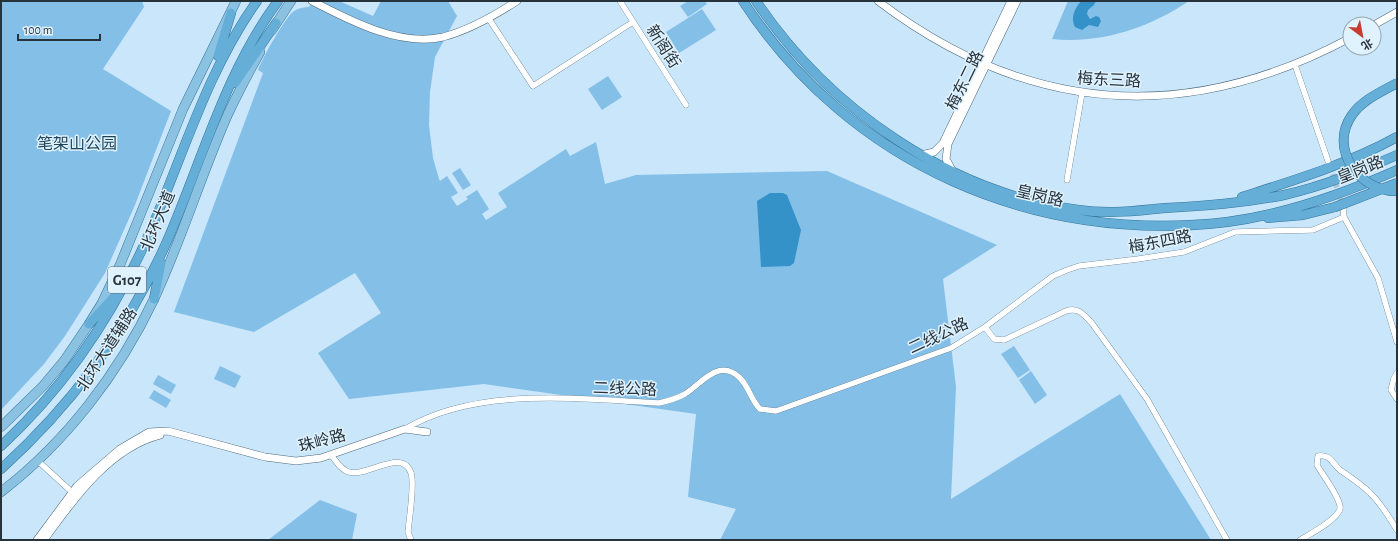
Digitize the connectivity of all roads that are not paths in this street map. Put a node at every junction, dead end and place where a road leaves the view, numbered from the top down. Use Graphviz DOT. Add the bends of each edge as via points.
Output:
graph roads {
  1 [pos="236,1"];
  2 [pos="257,1"];
  3 [pos="278,1"];
  4 [pos="296,1"];
  5 [pos="312,1"];
  6 [pos="517,1"];
  7 [pos="620,1"];
  8 [pos="743,1"];
  9 [pos="756,1"];
  10 [pos="878,1"];
  11 [pos="1011,1"];
  12 [pos="1017,1"];
  13 [pos="288,5"];
  14 [pos="1397,12"];
  15 [pos="231,13"];
  16 [pos="489,19"];
  17 [pos="1382,20"];
  18 [pos="633,22"];
  19 [pos="276,23"];
  20 [pos="1342,42"];
  21 [pos="984,65"];
  22 [pos="1295,65"];
  23 [pos="1397,83"];
  24 [pos="209,87"];
  25 [pos="1082,93"];
  26 [pos="686,105"];
  27 [pos="217,113"];
  28 [pos="1396,138"];
  29 [pos="921,155"];
  30 [pos="1397,155"];
  31 [pos="1328,161"];
  32 [pos="1397,170"];
  33 [pos="953,172"];
  34 [pos="1067,180"];
  35 [pos="1397,183"];
  36 [pos="1397,191"];
  37 [pos="1220,204"];
  38 [pos="1339,207"];
  39 [pos="1344,217"];
  40 [pos="1247,218"];
  41 [pos="1227,222"];
  42 [pos="1235,232"];
  43 [pos="168,238"];
  44 [pos="124,286"];
  45 [pos="154,299"];
  46 [pos="89,324"];
  47 [pos="985,327"];
  48 [pos="1397,342"];
  49 [pos="1397,373"];
  50 [pos="1397,399"];
  51 [pos="1,427"];
  52 [pos="405,429"];
  53 [pos="427,432"];
  54 [pos="1,446"];
  55 [pos="331,455"];
  56 [pos="38,461"];
  57 [pos="1,469"];
  58 [pos="1,492"];
  59 [pos="74,494"];
  60 [pos="1397,530"];
  61 [pos="37,540"];
  62 [pos="44,540"];
  63 [pos="411,540"];
  64 [pos="1227,540"];
  65 [pos="1300,540"];
  1 -- 15 [label="main road, 北环大道辅路"];
  2 -- 24 [label="highway, 北环大道 / G107" via="226,51"];
  3 -- 27 [label="highway, 北环大道 / G107" via="248,47"];
  4 -- 13 [label="street"];
  5 -- 16 [label="street" via="366,27 417,38 442,37"];
  6 -- 16 [label="street"];
  7 -- 18 [label="street, 新阁街"];
  8 -- 41 [label="highway, 皇岗路" via="796,69 849,118 881,143 952,182 1009,204 1074,219 1128,225"];
  9 -- 29 [label="highway, 皇岗路" via="796,53 835,91 882,129"];
  10 -- 21 [label="street, 梅东三路" via="940,42"];
  11 -- 21 [label="street, 梅东二路"];
  12 -- 21 [label="street, 梅东二路"];
  13 -- 19 [label="main road, 北环大道辅路"];
  14 -- 17 [label="street"];
  15 -- 24 [label="highway"];
  15 -- 46 [label="main road, 北环大道辅路" via="183,108 120,265"];
  16 -- 18 [label="street" via="533,86"];
  18 -- 26 [label="street, 新阁街"];
  19 -- 27 [label="highway"];
  19 -- 45 [label="main road, 北环大道辅路" via="228,113"];
  20 -- 22 [label="street, 梅东三路"];
  21 -- 25 [label="street, 梅东三路" via="1028,81"];
  21 -- 29 [label="street, 梅东二路" via="943,143 934,152"];
  21 -- 33 [label="street, 梅东二路" via="946,150 946,159"];
  22 -- 25 [label="street, 梅东三路" via="1238,83 1181,94 1136,96"];
  22 -- 31 [label="street"];
  23 -- 36 [label="highway, bridge" via="1358,108 1347,125 1344,137 1347,158 1356,173 1379,189"];
  24 -- 44 [label="highway, 北环大道 / G107" via="149,233"];
  25 -- 34 [label="street"];
  27 -- 43 [label="highway, 北环大道 / G107"];
  28 -- 37 [label="highway" via="1315,174"];
  29 -- 33 [label="highway, 皇岗路"];
  30 -- 37 [label="highway, 皇岗路" via="1307,189"];
  32 -- 40 [label="highway, 皇岗路" via="1326,198"];
  33 -- 37 [label="highway, 皇岗路" via="1004,193 1083,211"];
  35 -- 38 [label="highway, bridge"];
  38 -- 39 [label="street"];
  38 -- 40 [label="highway" via="1303,215"];
  39 -- 42 [label="street, 梅东四路" via="1305,232"];
  39 -- 48 [label="street" via="1378,278"];
  40 -- 41 [label="highway, 皇岗路"];
  41 -- 42 [label="street"];
  42 -- 47 [label="street, 梅东四路" via="1184,252 1079,266 1067,270 1036,288"];
  43 -- 45 [label="highway"];
  43 -- 57 [label="highway, 北环大道 / G107" via="142,293 106,352 55,416"];
  44 -- 46 [label="highway"];
  44 -- 54 [label="highway, 北环大道 / G107" via="98,331 59,385"];
  45 -- 56 [label="main road, 北环大道辅路" via="130,344 104,384 69,428"];
  46 -- 51 [label="main road, 北环大道辅路" via="58,368"];
  47 -- 52 [label="street, 二线公路" via="950,348 776,411 760,410 739,377 720,371 712,372 688,392 670,401 493,401 440,414"];
  47 -- 64 [label="street" via="994,339 1004,340 1066,311 1072,309 1082,313 1147,399"];
  49 -- 50 [label="street" via="1391,390"];
  52 -- 53 [label="street, 珠岭路"];
  52 -- 55 [label="street, 珠岭路"];
  55 -- 59 [label="street, 珠岭路" via="305,461 288,461 168,431 158,431 140,437 106,460"];
  55 -- 63 [label="street" via="344,470 352,473 392,463 400,463 407,467 412,476 408,532"];
  56 -- 58 [label="main road, 北环大道辅路"];
  56 -- 59 [label="street"];
  59 -- 61 [label="street, 珠岭路"];
  59 -- 62 [label="street, 珠岭路"];
  60 -- 65 [label="street" via="1388,514 1369,492 1337,467 1328,456 1323,455 1318,456 1317,465 1340,509 1329,522"];
}
